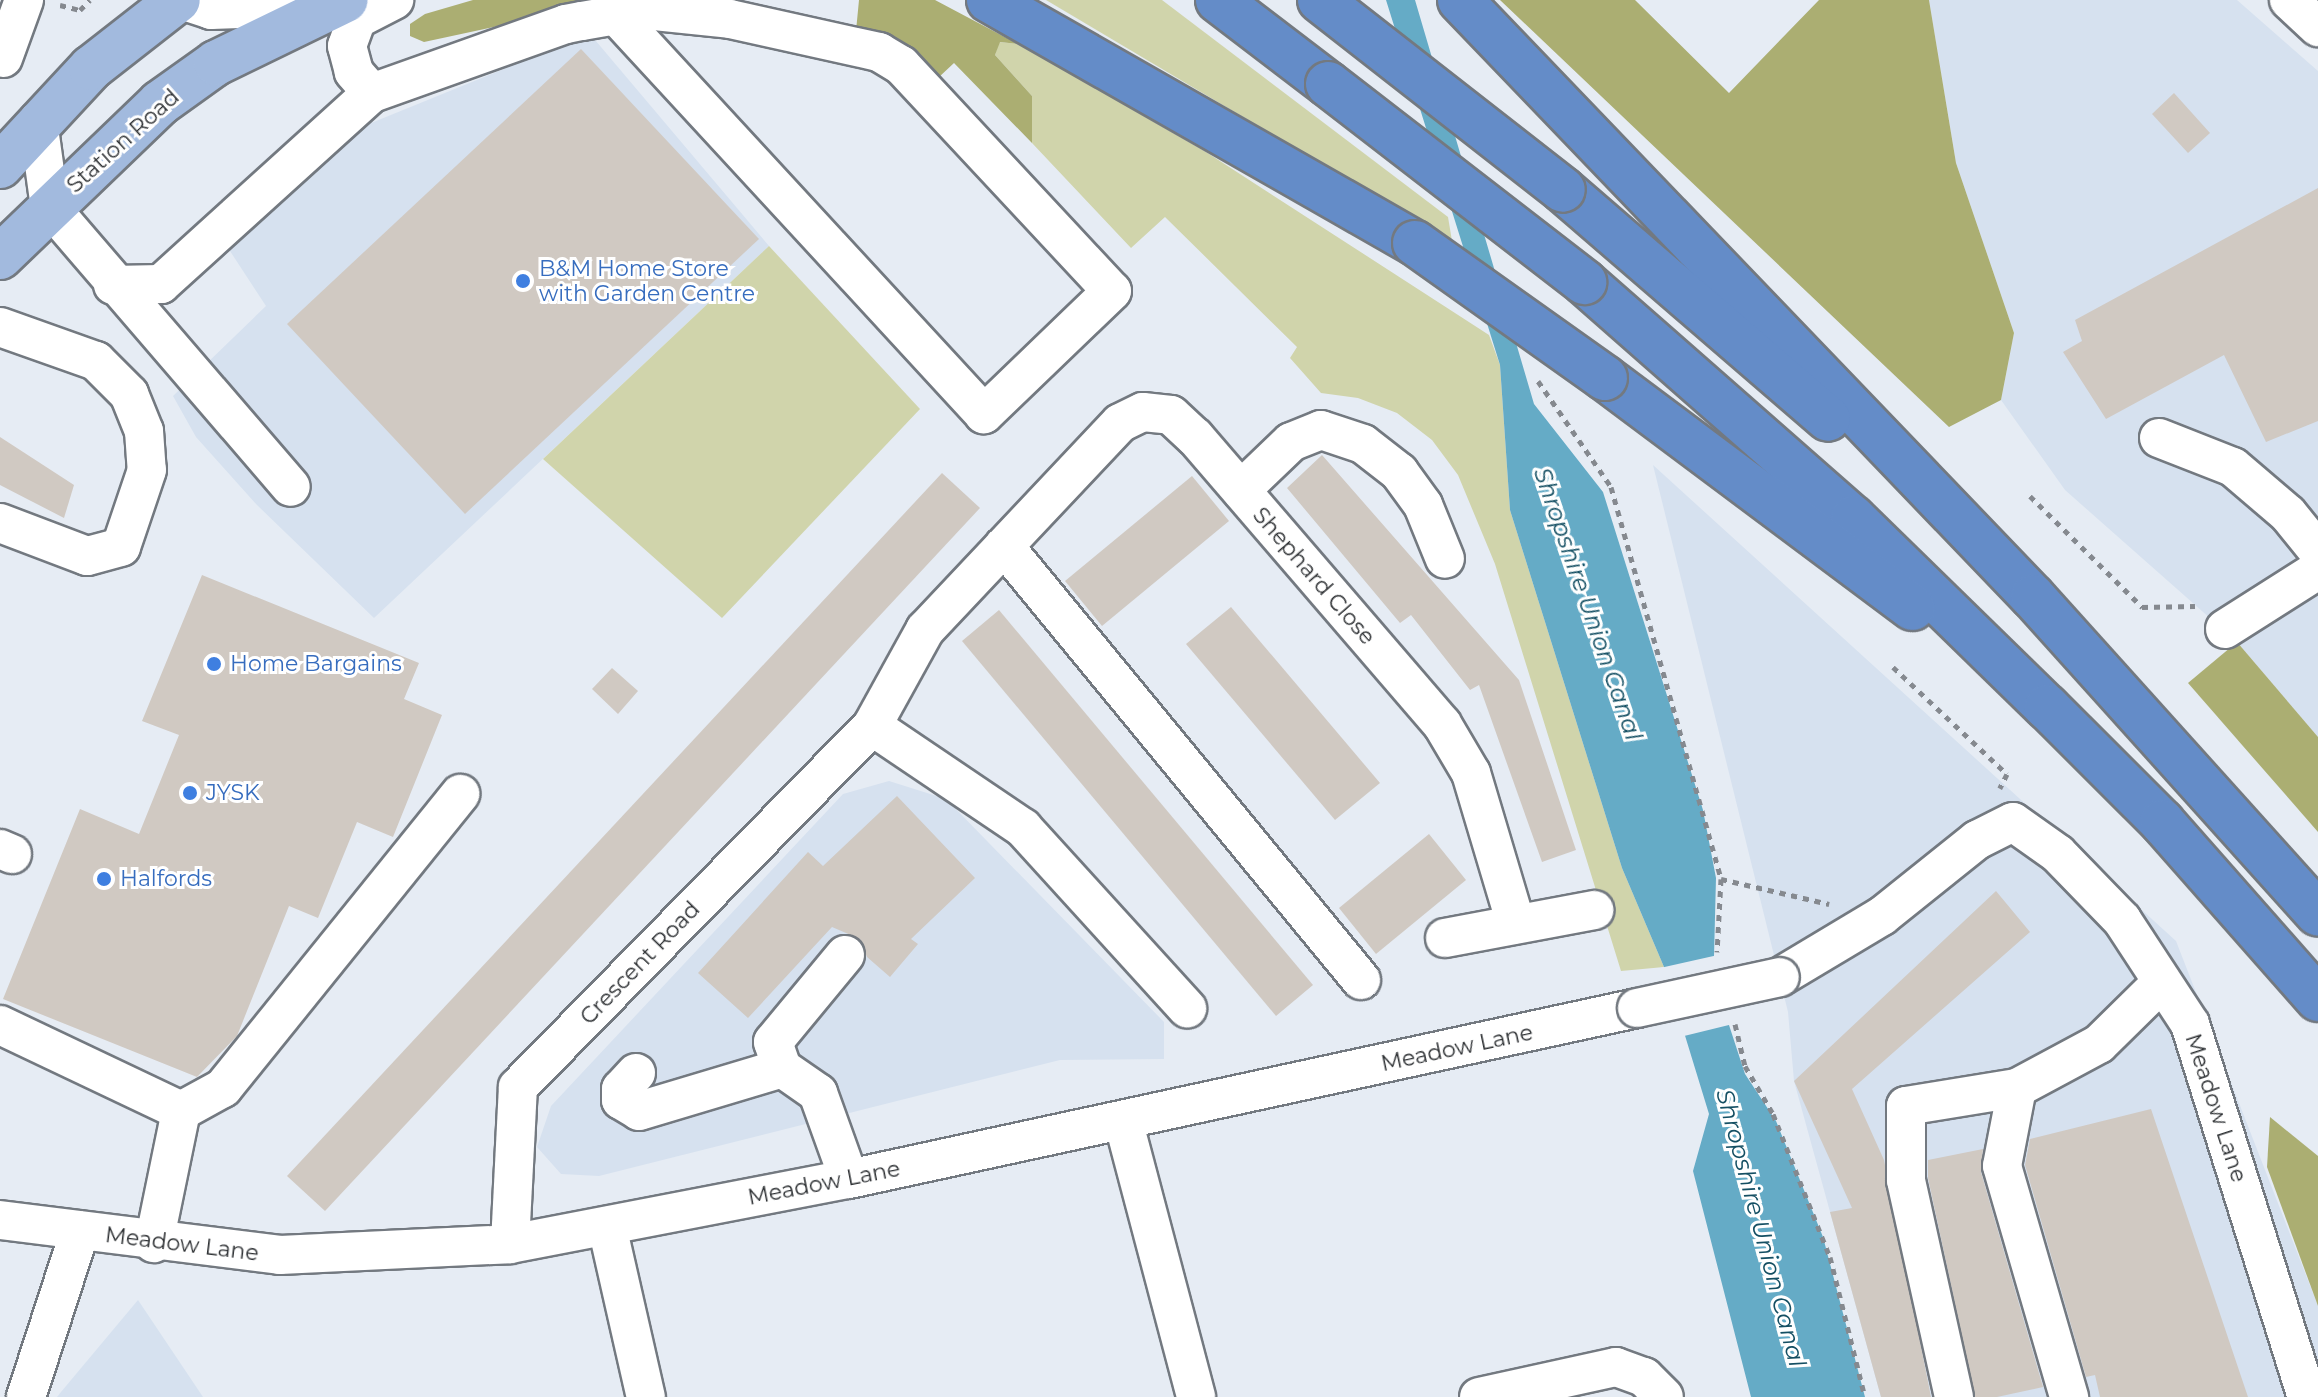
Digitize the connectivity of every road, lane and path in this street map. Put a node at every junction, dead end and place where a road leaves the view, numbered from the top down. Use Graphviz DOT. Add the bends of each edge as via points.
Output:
graph roads {
  1 [pos="90,0"];
  2 [pos="179,0"];
  3 [pos="394,0"];
  4 [pos="989,0"];
  5 [pos="1218,0"];
  6 [pos="1320,0"];
  7 [pos="1460,0"];
  8 [pos="2289,0"];
  9 [pos="39,2"];
  10 [pos="339,3"];
  11 [pos="616,15"];
  12 [pos="2318,27"];
  13 [pos="3,58"];
  14 [pos="372,93"];
  15 [pos="38,121"];
  16 [pos="0,166"];
  17 [pos="50,207"];
  18 [pos="0,257"];
  19 [pos="113,285"];
  20 [pos="0,327"];
  21 [pos="1533,365"];
  22 [pos="2159,438"];
  23 [pos="291,487"];
  24 [pos="1241,490"];
  25 [pos="2030,496"];
  26 [pos="0,523"];
  27 [pos="1013,536"];
  28 [pos="2318,551"];
  29 [pos="1445,559"];
  30 [pos="2318,570"];
  31 [pos="2033,597"];
  32 [pos="2238,621"];
  33 [pos="1893,667"];
  34 [pos="2047,707"];
  35 [pos="872,726"];
  36 [pos="460,794"];
  37 [pos="1977,840"];
  38 [pos="1721,879"];
  39 [pos="1594,910"];
  40 [pos="2318,913"];
  41 [pos="1882,916"];
  42 [pos="1516,924"];
  43 [pos="1445,938"];
  44 [pos="845,955"];
  45 [pos="1720,965"];
  46 [pos="1361,980"];
  47 [pos="2162,982"];
  48 [pos="2318,999"];
  49 [pos="1187,1008"];
  50 [pos="1731,1008"];
  51 [pos="0,1025"];
  52 [pos="782,1068"];
  53 [pos="636,1073"];
  54 [pos="2017,1088"];
  55 [pos="181,1111"];
  56 [pos="1123,1120"];
  57 [pos="849,1179"];
  58 [pos="0,1220"];
  59 [pos="607,1226"];
  60 [pos="80,1231"];
  61 [pos="154,1243"];
  62 [pos="510,1244"];
  63 [pos="26,1397"];
  64 [pos="646,1397"];
  65 [pos="1196,1397"];
  66 [pos="1479,1397"];
  67 [pos="1664,1397"];
  68 [pos="1865,1397"];
  69 [pos="1954,1397"];
  70 [pos="2069,1397"];
  71 [pos="2307,1397"];
  1 -- 9 [label="path" via="80,10"];
  2 -- 10 [label="street" via="211,10"];
  2 -- 15 [label="main road" via="91,68"];
  3 -- 14 [label="street" via="357,19 347,46 354,72"];
  4 -- 34 [label="highway, bridge" via="1415,243"];
  5 -- 34 [label="highway, bridge" via="1584,282 1853,518"];
  6 -- 31 [label="highway, bridge" via="1563,190"];
  7 -- 31 [label="highway"];
  8 -- 12 [label="street"];
  9 -- 13 [label="street"];
  10 -- 17 [label="main road, Station Road" via="216,63 160,103"];
  11 -- 11 [label="street" via="645,10 730,19 879,52 901,65 1112,291 984,414"];
  11 -- 14 [label="street" via="566,24"];
  14 -- 19 [label="street" via="161,284"];
  15 -- 16 [label="main road"];
  15 -- 17 [label="street"];
  17 -- 18 [label="main road, Station Road"];
  17 -- 19 [label="street"];
  19 -- 23 [label="street"];
  20 -- 26 [label="street" via="96,361 129,394 144,431 147,470 121,547 87,556"];
  21 -- 38 [label="path" via="1542,395 1611,487"];
  22 -- 28 [label="street" via="2233,467 2288,514"];
  24 -- 27 [label="street, Shephard Close" via="1171,415 1143,412 1120,423"];
  24 -- 29 [label="street" via="1291,442 1321,430 1363,444 1399,472 1423,505"];
  24 -- 42 [label="street, Shephard Close" via="1442,724 1471,773"];
  25 -- 32 [label="path" via="2142,607 2222,605"];
  27 -- 35 [label="street, Crescent Road" via="925,630"];
  27 -- 46 [label="street"];
  30 -- 32 [label="street"];
  31 -- 40 [label="highway"];
  33 -- 37 [label="path" via="2007,774"];
  34 -- 48 [label="highway" via="2162,822"];
  35 -- 49 [label="street" via="1023,828"];
  35 -- 62 [label="street, Crescent Road" via="518,1087"];
  36 -- 55 [label="street" via="223,1088"];
  37 -- 41 [label="street, Meadow Lane"];
  37 -- 47 [label="street, Meadow Lane" via="2013,822 2058,854 2122,920"];
  38 -- 41 [label="path"];
  38 -- 45 [label="path"];
  39 -- 42 [label="street"];
  41 -- 56 [label="street, Meadow Lane, bridge" via="1780,977"];
  42 -- 43 [label="street"];
  44 -- 52 [label="street" via="778,1030 773,1042"];
  47 -- 54 [label="street" via="2099,1044"];
  47 -- 71 [label="street, Meadow Lane" via="2190,1024"];
  50 -- 68 [label="path" via="1745,1066 1773,1114 1830,1257"];
  51 -- 55 [label="street"];
  52 -- 53 [label="street" via="639,1111 621,1100"];
  52 -- 57 [label="street" via="818,1093"];
  54 -- 69 [label="street" via="1906,1106 1906,1180"];
  54 -- 70 [label="street" via="2002,1166"];
  55 -- 61 [label="street"];
  56 -- 57 [label="street, Meadow Lane"];
  56 -- 65 [label="street"];
  57 -- 59 [label="street, Meadow Lane"];
  58 -- 60 [label="street, Meadow Lane"];
  59 -- 62 [label="street, Meadow Lane"];
  59 -- 64 [label="street"];
  60 -- 61 [label="street, Meadow Lane"];
  60 -- 63 [label="street"];
  61 -- 62 [label="street, Meadow Lane" via="280,1255"];
  66 -- 67 [label="street" via="1616,1367 1644,1377"];
}
